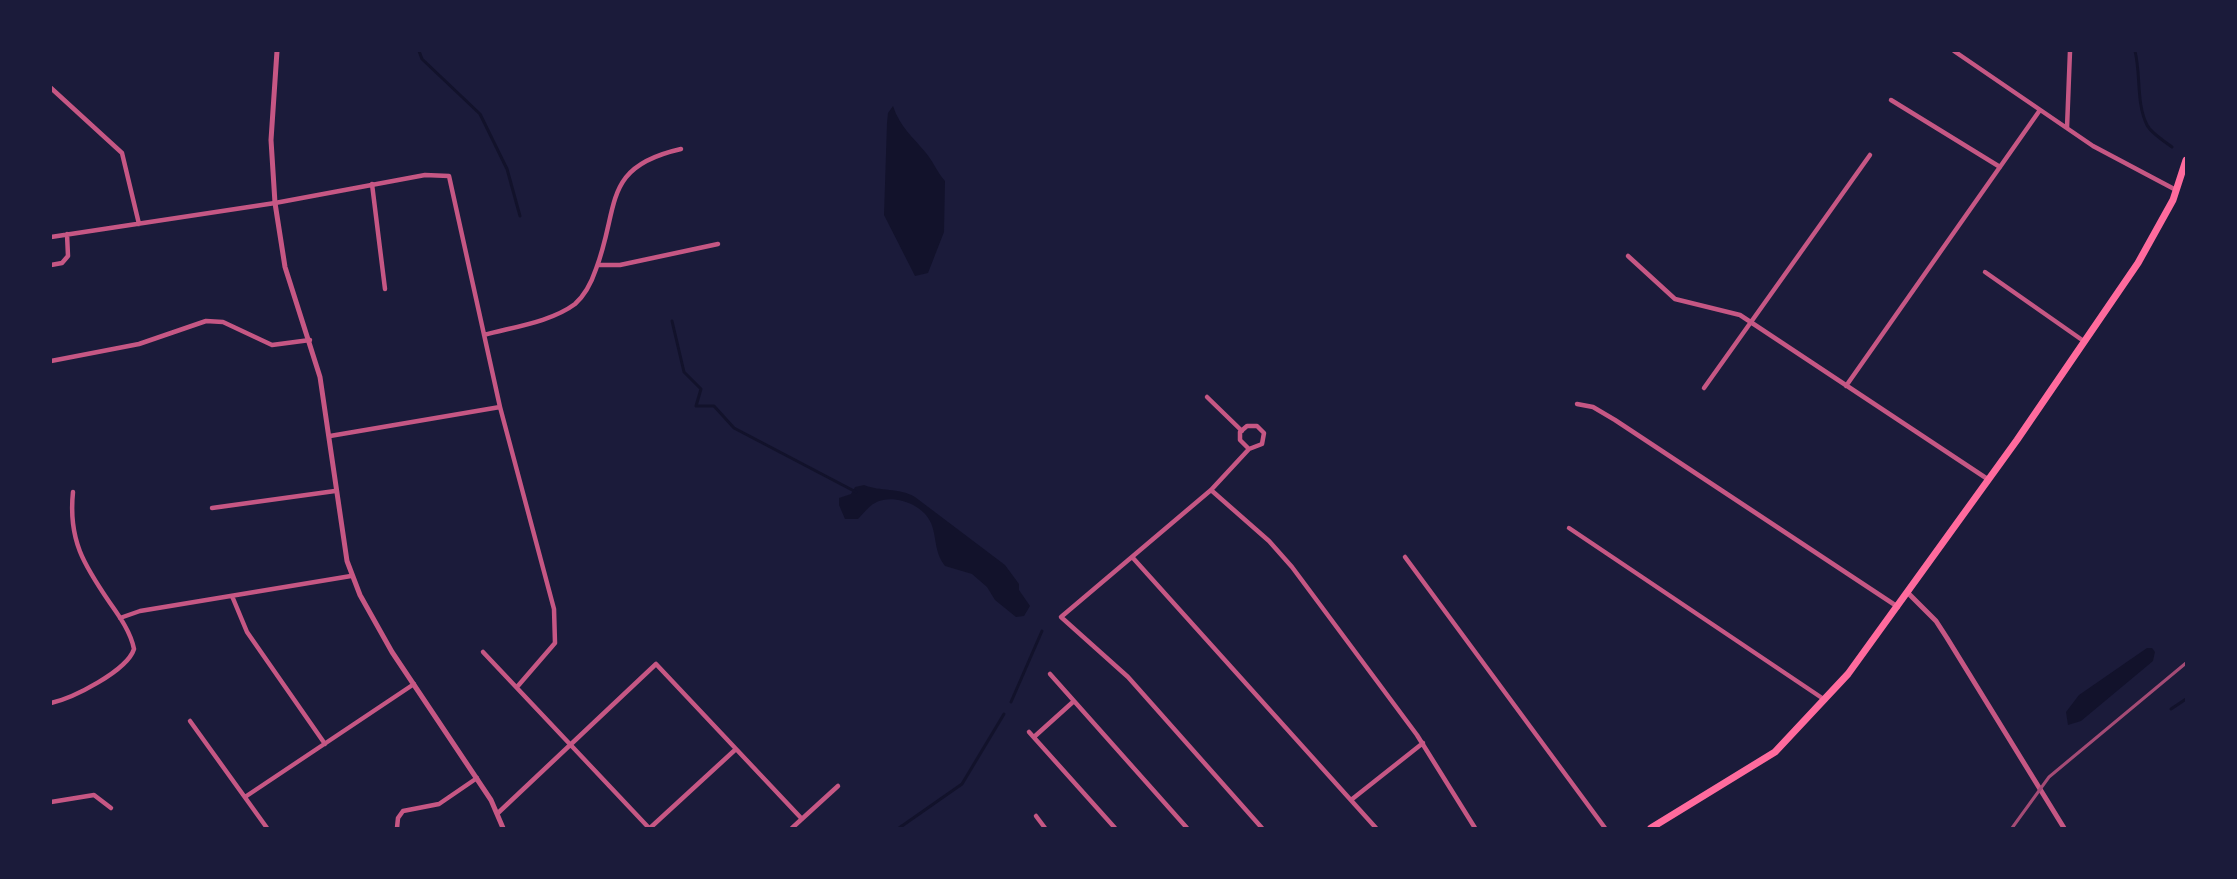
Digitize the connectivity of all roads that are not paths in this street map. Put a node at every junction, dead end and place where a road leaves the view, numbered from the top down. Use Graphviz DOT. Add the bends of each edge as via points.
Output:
graph roads {
  1 [pos="277,51"];
  2 [pos="1954,51"];
  3 [pos="2070,51"];
  4 [pos="51,88"];
  5 [pos="1891,100"];
  6 [pos="2040,110"];
  7 [pos="2067,128"];
  8 [pos="681,148"];
  9 [pos="1870,155"];
  10 [pos="2186,160"];
  11 [pos="2000,167"];
  12 [pos="372,184"];
  13 [pos="2176,190"];
  14 [pos="275,203"];
  15 [pos="139,224"];
  16 [pos="67,234"];
  17 [pos="51,237"];
  18 [pos="718,244"];
  19 [pos="1628,256"];
  20 [pos="51,265"];
  21 [pos="598,266"];
  22 [pos="1986,272"];
  23 [pos="385,289"];
  24 [pos="1750,323"];
  25 [pos="484,335"];
  26 [pos="310,340"];
  27 [pos="2085,342"];
  28 [pos="51,361"];
  29 [pos="1846,386"];
  30 [pos="1704,388"];
  31 [pos="1207,397"];
  32 [pos="1577,404"];
  33 [pos="500,407"];
  34 [pos="1242,430"];
  35 [pos="330,436"];
  36 [pos="1249,449"];
  37 [pos="1989,480"];
  38 [pos="1211,490"];
  39 [pos="335,491"];
  40 [pos="73,492"];
  41 [pos="212,508"];
  42 [pos="1569,528"];
  43 [pos="1405,557"];
  44 [pos="1133,558"];
  45 [pos="351,576"];
  46 [pos="1908,593"];
  47 [pos="232,596"];
  48 [pos="1898,607"];
  49 [pos="120,618"];
  50 [pos="483,652"];
  51 [pos="1050,674"];
  52 [pos="414,684"];
  53 [pos="517,687"];
  54 [pos="1825,700"];
  55 [pos="1074,701"];
  56 [pos="51,703"];
  57 [pos="190,721"];
  58 [pos="1029,732"];
  59 [pos="1034,737"];
  60 [pos="570,743"];
  61 [pos="325,744"];
  62 [pos="1423,744"];
  63 [pos="735,749"];
  64 [pos="477,778"];
  65 [pos="838,786"];
  66 [pos="245,797"];
  67 [pos="1351,800"];
  68 [pos="51,802"];
  69 [pos="111,808"];
  70 [pos="498,813"];
  71 [pos="1036,816"];
  72 [pos="802,819"];
  73 [pos="267,828"];
  74 [pos="397,828"];
  75 [pos="503,828"];
  76 [pos="650,828"];
  77 [pos="792,828"];
  78 [pos="1045,828"];
  79 [pos="1115,828"];
  80 [pos="1188,828"];
  81 [pos="1263,828"];
  82 [pos="1376,828"];
  83 [pos="1475,828"];
  84 [pos="1605,828"];
  85 [pos="1651,828"];
  86 [pos="2064,828"];
  1 -- 14 [label="street" via="271,140"];
  2 -- 6 [label="street"];
  3 -- 7 [label="street"];
  4 -- 15 [label="street" via="122,153"];
  5 -- 11 [label="street"];
  6 -- 7 [label="street"];
  6 -- 11 [label="street"];
  7 -- 13 [label="street"];
  8 -- 21 [label="street" via="648,158 625,175"];
  9 -- 24 [label="street"];
  10 -- 13 [label="main road"];
  11 -- 29 [label="street"];
  12 -- 14 [label="street"];
  12 -- 23 [label="street"];
  12 -- 25 [label="street" via="425,175 450,176"];
  13 -- 27 [label="main road" via="2153,239"];
  14 -- 15 [label="street"];
  14 -- 26 [label="street" via="285,267"];
  15 -- 16 [label="street"];
  16 -- 17 [label="street"];
  16 -- 20 [label="street" via="67,259"];
  18 -- 21 [label="street"];
  19 -- 24 [label="street" via="1675,299 1740,315"];
  21 -- 25 [label="street" via="586,290 569,308"];
  22 -- 27 [label="street"];
  24 -- 29 [label="street"];
  24 -- 30 [label="street"];
  25 -- 33 [label="street"];
  26 -- 28 [label="street" via="272,345 224,322 206,321 139,344"];
  26 -- 35 [label="street"];
  27 -- 37 [label="main road"];
  29 -- 37 [label="street"];
  31 -- 34 [label="street"];
  32 -- 48 [label="street" via="1593,407 1616,420"];
  33 -- 35 [label="street"];
  33 -- 53 [label="street" via="554,609 556,632 553,646"];
  34 -- 36 [label="street" via="1240,440"];
  34 -- 36 [label="street" via="1257,426 1264,434 1262,444"];
  35 -- 39 [label="street"];
  36 -- 38 [label="street"];
  37 -- 46 [label="main road"];
  38 -- 44 [label="street"];
  38 -- 62 [label="street" via="1292,567"];
  39 -- 41 [label="street"];
  39 -- 45 [label="street"];
  40 -- 49 [label="street" via="72,521 80,554"];
  42 -- 54 [label="street"];
  43 -- 84 [label="street"];
  44 -- 67 [label="street"];
  44 -- 81 [label="street" via="1061,617 1128,677"];
  45 -- 47 [label="street"];
  45 -- 52 [label="street" via="373,620"];
  46 -- 48 [label="main road"];
  46 -- 86 [label="street" via="1936,621"];
  47 -- 49 [label="street" via="140,611"];
  47 -- 61 [label="street" via="247,632"];
  48 -- 54 [label="main road"];
  49 -- 56 [label="street" via="134,646 130,657 78,694"];
  50 -- 53 [label="street"];
  51 -- 55 [label="street"];
  52 -- 61 [label="street"];
  52 -- 64 [label="street"];
  53 -- 60 [label="street"];
  54 -- 85 [label="main road" via="1764,760"];
  55 -- 59 [label="street"];
  55 -- 80 [label="street"];
  57 -- 66 [label="street"];
  58 -- 59 [label="street"];
  59 -- 79 [label="street"];
  60 -- 63 [label="street" via="656,664"];
  60 -- 70 [label="street"];
  60 -- 76 [label="street"];
  61 -- 66 [label="street"];
  62 -- 67 [label="street"];
  62 -- 83 [label="street"];
  63 -- 72 [label="street"];
  63 -- 76 [label="street"];
  64 -- 70 [label="street"];
  64 -- 74 [label="street" via="439,804 403,811"];
  65 -- 72 [label="street"];
  66 -- 73 [label="street"];
  67 -- 82 [label="street"];
  68 -- 69 [label="street" via="94,795"];
  70 -- 75 [label="street"];
  71 -- 78 [label="street"];
  72 -- 77 [label="street"];
}
